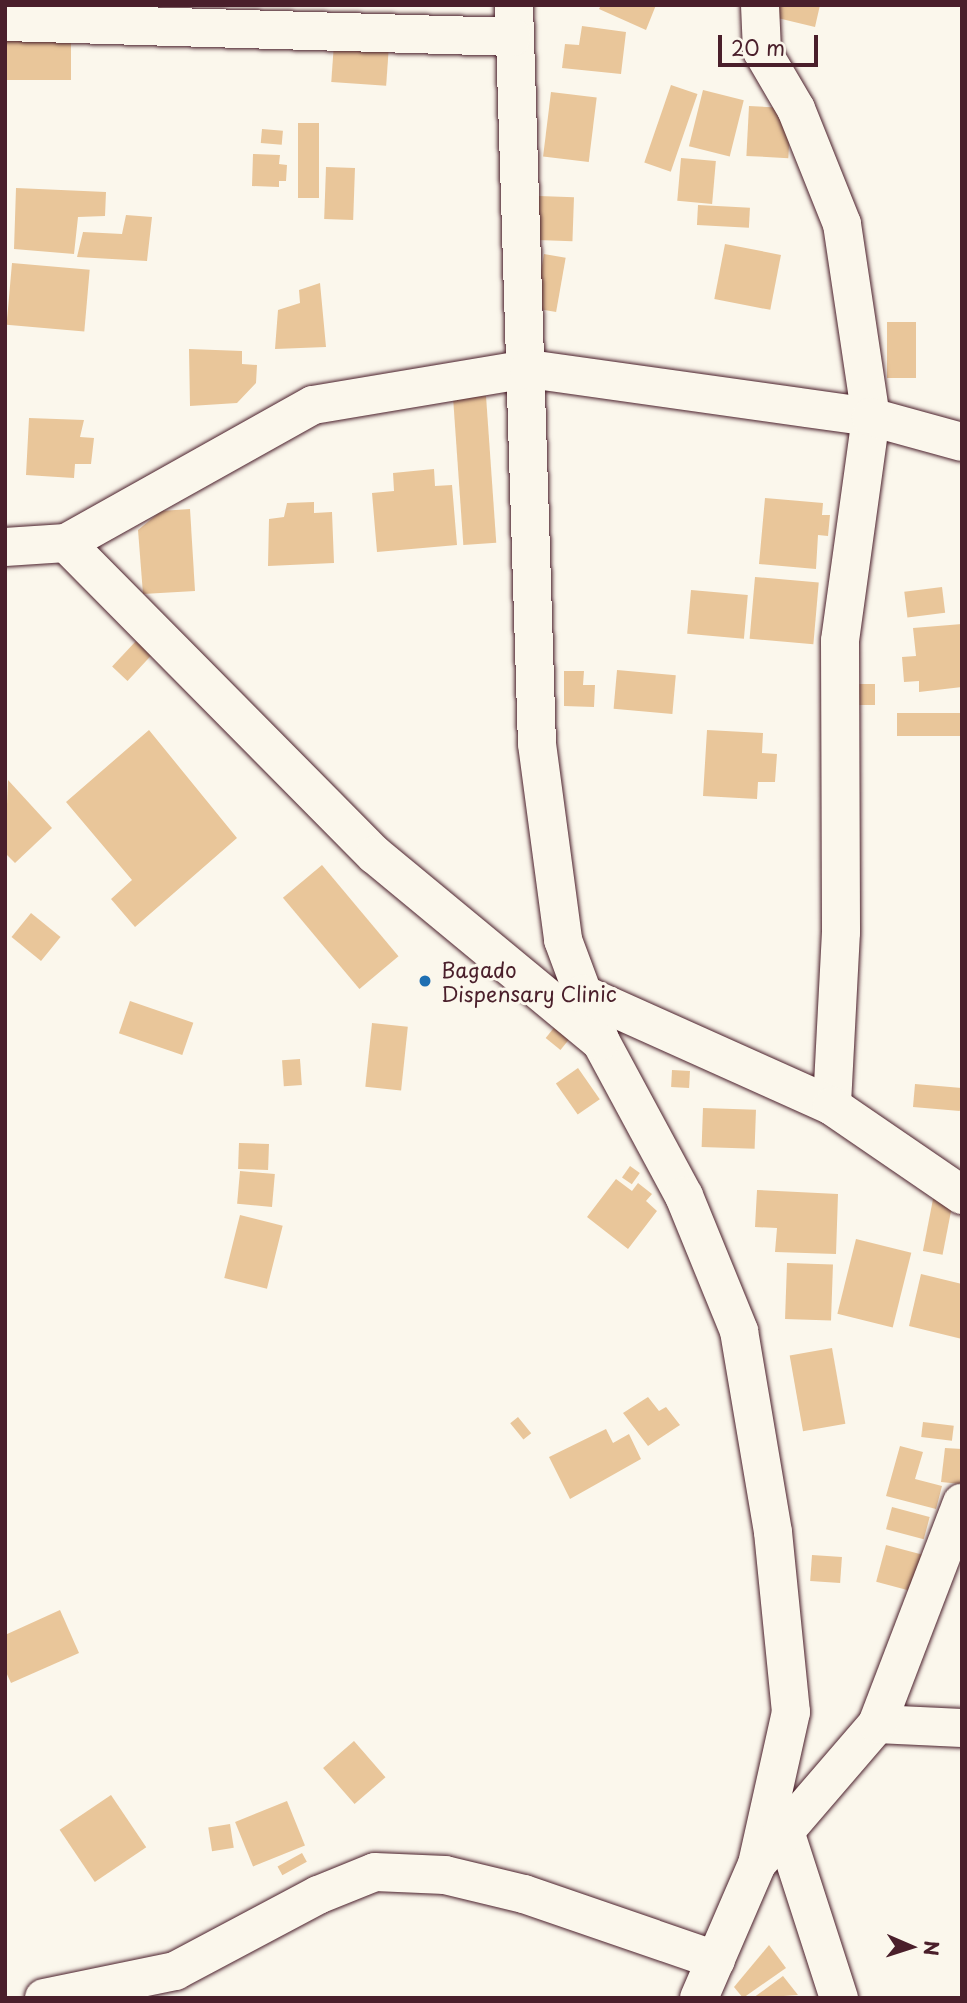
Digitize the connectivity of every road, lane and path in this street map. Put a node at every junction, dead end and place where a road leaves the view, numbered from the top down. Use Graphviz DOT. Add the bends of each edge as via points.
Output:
graph roads {
  1 [pos="760,5"];
  2 [pos="513,21"];
  3 [pos="5,22"];
  4 [pos="529,369"];
  5 [pos="871,417"];
  6 [pos="962,442"];
  7 [pos="66,543"];
  8 [pos="5,547"];
  9 [pos="583,994"];
  10 [pos="601,1042"];
  11 [pos="832,1106"];
  12 [pos="962,1195"];
  13 [pos="962,1503"];
  14 [pos="877,1724"];
  15 [pos="962,1728"];
  16 [pos="785,1831"];
  17 [pos="757,1864"];
  18 [pos="716,1959"];
  19 [pos="44,1998"];
  20 [pos="699,1998"];
  21 [pos="839,1998"];
  1 -- 5 [label="street" via="762,51 796,109 842,224"];
  2 -- 3 [label="street"];
  2 -- 4 [label="street"];
  4 -- 5 [label="street"];
  4 -- 7 [label="street" via="313,405"];
  4 -- 9 [label="street" via="537,744 563,940"];
  5 -- 6 [label="street"];
  5 -- 11 [label="street" via="840,641 841,932"];
  7 -- 8 [label="street"];
  7 -- 10 [label="street" via="375,855"];
  9 -- 10 [label="street"];
  9 -- 11 [label="street"];
  10 -- 17 [label="street" via="684,1196 739,1331 773,1532 791,1712"];
  11 -- 12 [label="street"];
  13 -- 14 [label="street"];
  14 -- 15 [label="street"];
  14 -- 16 [label="street"];
  16 -- 17 [label="street"];
  16 -- 21 [label="street"];
  17 -- 18 [label="street"];
  18 -- 19 [label="street" via="524,1894 445,1875 375,1872 317,1895 175,1971"];
  18 -- 20 [label="street"];
}
